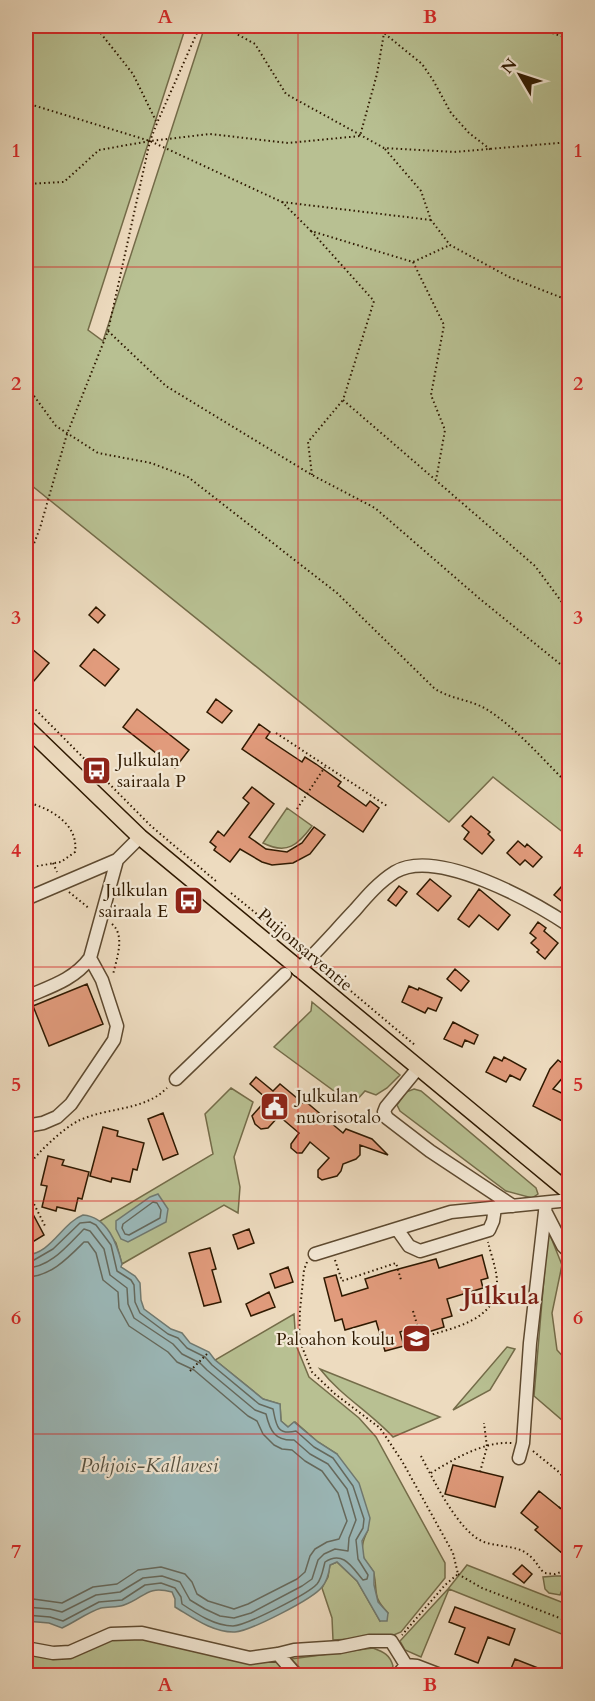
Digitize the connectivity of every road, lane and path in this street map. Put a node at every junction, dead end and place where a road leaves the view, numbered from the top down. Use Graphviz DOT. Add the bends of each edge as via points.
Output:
graph roads {
  1 [pos="95,26"];
  2 [pos="200,26"];
  3 [pos="222,26"];
  4 [pos="380,26"];
  5 [pos="531,26"];
  6 [pos="384,33"];
  7 [pos="570,39"];
  8 [pos="26,103"];
  9 [pos="157,123"];
  10 [pos="360,136"];
  11 [pos="150,141"];
  12 [pos="570,142"];
  13 [pos="384,148"];
  14 [pos="491,150"];
  15 [pos="26,184"];
  16 [pos="282,202"];
  17 [pos="431,220"];
  18 [pos="311,231"];
  19 [pos="450,245"];
  20 [pos="413,262"];
  21 [pos="570,301"];
  22 [pos="108,331"];
  23 [pos="26,385"];
  24 [pos="343,400"];
  25 [pos="67,434"];
  26 [pos="312,475"];
  27 [pos="436,480"];
  28 [pos="26,564"];
  29 [pos="570,613"];
  30 [pos="570,672"];
  31 [pos="26,700"];
  32 [pos="26,727"];
  33 [pos="276,733"];
  34 [pos="35,756"];
  35 [pos="26,766"];
  36 [pos="326,766"];
  37 [pos="570,786"];
  38 [pos="26,802"];
  39 [pos="387,806"];
  40 [pos="297,809"];
  41 [pos="140,837"];
  42 [pos="117,860"];
  43 [pos="26,868"];
  44 [pos="217,882"];
  45 [pos="225,889"];
  46 [pos="26,898"];
  47 [pos="570,926"];
  48 [pos="311,957"];
  49 [pos="90,958"];
  50 [pos="292,972"];
  51 [pos="26,997"];
  52 [pos="418,1048"];
  53 [pos="417,1068"];
  54 [pos="176,1079"];
  55 [pos="26,1126"];
  56 [pos="26,1170"];
  57 [pos="26,1188"];
  58 [pos="570,1193"];
  59 [pos="570,1200"];
  60 [pos="513,1206"];
  61 [pos="545,1206"];
  62 [pos="495,1208"];
  63 [pos="45,1226"];
  64 [pos="397,1229"];
  65 [pos="486,1231"];
  66 [pos="330,1249"];
  67 [pos="570,1253"];
  68 [pos="315,1254"];
  69 [pos="401,1280"];
  70 [pos="413,1311"];
  71 [pos="209,1352"];
  72 [pos="190,1371"];
  73 [pos="483,1423"];
  74 [pos="522,1443"];
  75 [pos="486,1447"];
  76 [pos="421,1456"];
  77 [pos="519,1458"];
  78 [pos="480,1472"];
  79 [pos="430,1474"];
  80 [pos="570,1486"];
  81 [pos="570,1498"];
  82 [pos="559,1508"];
  83 [pos="570,1569"];
  84 [pos="458,1574"];
  85 [pos="570,1622"];
  86 [pos="391,1641"];
  87 [pos="26,1648"];
  88 [pos="278,1654"];
  89 [pos="406,1665"];
  90 [pos="297,1676"];
  91 [pos="397,1676"];
  92 [pos="443,1676"];
  1 -- 9 [label="path" via="133,74"];
  2 -- 9 [label="path"];
  3 -- 10 [label="path" via="255,44 286,94"];
  4 -- 6 [label="path"];
  5 -- 7 [label="path"];
  6 -- 10 [label="path"];
  6 -- 14 [label="path" via="422,64 451,113"];
  8 -- 11 [label="path"];
  9 -- 11 [label="path"];
  10 -- 11 [label="path" via="288,143 210,134"];
  10 -- 13 [label="path"];
  11 -- 15 [label="path" via="99,150 64,182"];
  11 -- 16 [label="path"];
  11 -- 22 [label="path"];
  12 -- 14 [label="path"];
  13 -- 14 [label="path"];
  13 -- 17 [label="path" via="421,191"];
  16 -- 17 [label="path"];
  16 -- 18 [label="path"];
  17 -- 19 [label="path"];
  18 -- 20 [label="path"];
  18 -- 24 [label="path" via="374,301"];
  19 -- 20 [label="path"];
  19 -- 21 [label="path" via="508,277"];
  20 -- 27 [label="path" via="444,325 431,395 445,430"];
  22 -- 25 [label="path"];
  22 -- 26 [label="path" via="166,386"];
  23 -- 25 [label="path" via="56,426"];
  24 -- 26 [label="path" via="308,442"];
  24 -- 27 [label="path"];
  25 -- 28 [label="path"];
  25 -- 37 [label="path" via="98,453 150,463 188,477 337,593 434,688 488,711"];
  26 -- 30 [label="path" via="375,508"];
  27 -- 29 [label="path" via="535,566"];
  31 -- 44 [label="path" via="151,826"];
  32 -- 41 [label="main road, Puijonsarventie"];
  33 -- 36 [label="path"];
  34 -- 35 [label="path"];
  36 -- 39 [label="path"];
  36 -- 40 [label="path"];
  38 -- 43 [label="path" via="54,812 73,831 76,842 75,852 61,862"];
  41 -- 42 [label="street"];
  41 -- 50 [label="main road, Puijonsarventie"];
  42 -- 46 [label="street"];
  42 -- 49 [label="street"];
  45 -- 48 [label="path"];
  47 -- 48 [label="street" via="521,896 484,880 446,869 408,867 373,890"];
  48 -- 50 [label="street"];
  48 -- 52 [label="path"];
  49 -- 51 [label="street" via="64,981"];
  49 -- 55 [label="street" via="102,980 117,1026 114,1040 71,1104 57,1117"];
  50 -- 53 [label="main road, Puijonsarventie"];
  50 -- 54 [label="street"];
  53 -- 58 [label="main road, Puijonsarventie"];
  53 -- 60 [label="street" via="386,1107 387,1118"];
  54 -- 56 [label="path" via="150,1101 78,1121 33,1159"];
  57 -- 63 [label="path"];
  59 -- 61 [label="street"];
  60 -- 61 [label="street"];
  60 -- 62 [label="street"];
  61 -- 67 [label="street"];
  61 -- 74 [label="street"];
  62 -- 64 [label="street" via="451,1212"];
  62 -- 65 [label="street" via="494,1221"];
  64 -- 65 [label="street" via="409,1246 420,1251"];
  64 -- 66 [label="street"];
  65 -- 70 [label="path" via="497,1282 494,1302 481,1317 421,1338"];
  66 -- 68 [label="street"];
  66 -- 69 [label="path" via="342,1281 396,1263"];
  68 -- 84 [label="path" via="304,1270 299,1329 312,1372 380,1428 453,1553"];
  71 -- 72 [label="path"];
  73 -- 75 [label="path"];
  74 -- 75 [label="path"];
  74 -- 77 [label="street"];
  74 -- 80 [label="path" via="543,1457"];
  75 -- 78 [label="path"];
  75 -- 79 [label="path" via="453,1459"];
  76 -- 79 [label="path"];
  79 -- 83 [label="path" via="455,1515 483,1542 524,1552 544,1573"];
  81 -- 82 [label="path"];
  84 -- 85 [label="path" via="482,1588"];
  84 -- 86 [label="path" via="402,1635"];
  86 -- 88 [label="street"];
  86 -- 89 [label="street"];
  87 -- 88 [label="street" via="70,1652 111,1634 142,1633 250,1658"];
  88 -- 90 [label="street"];
  89 -- 91 [label="street"];
  89 -- 92 [label="street"];
}
